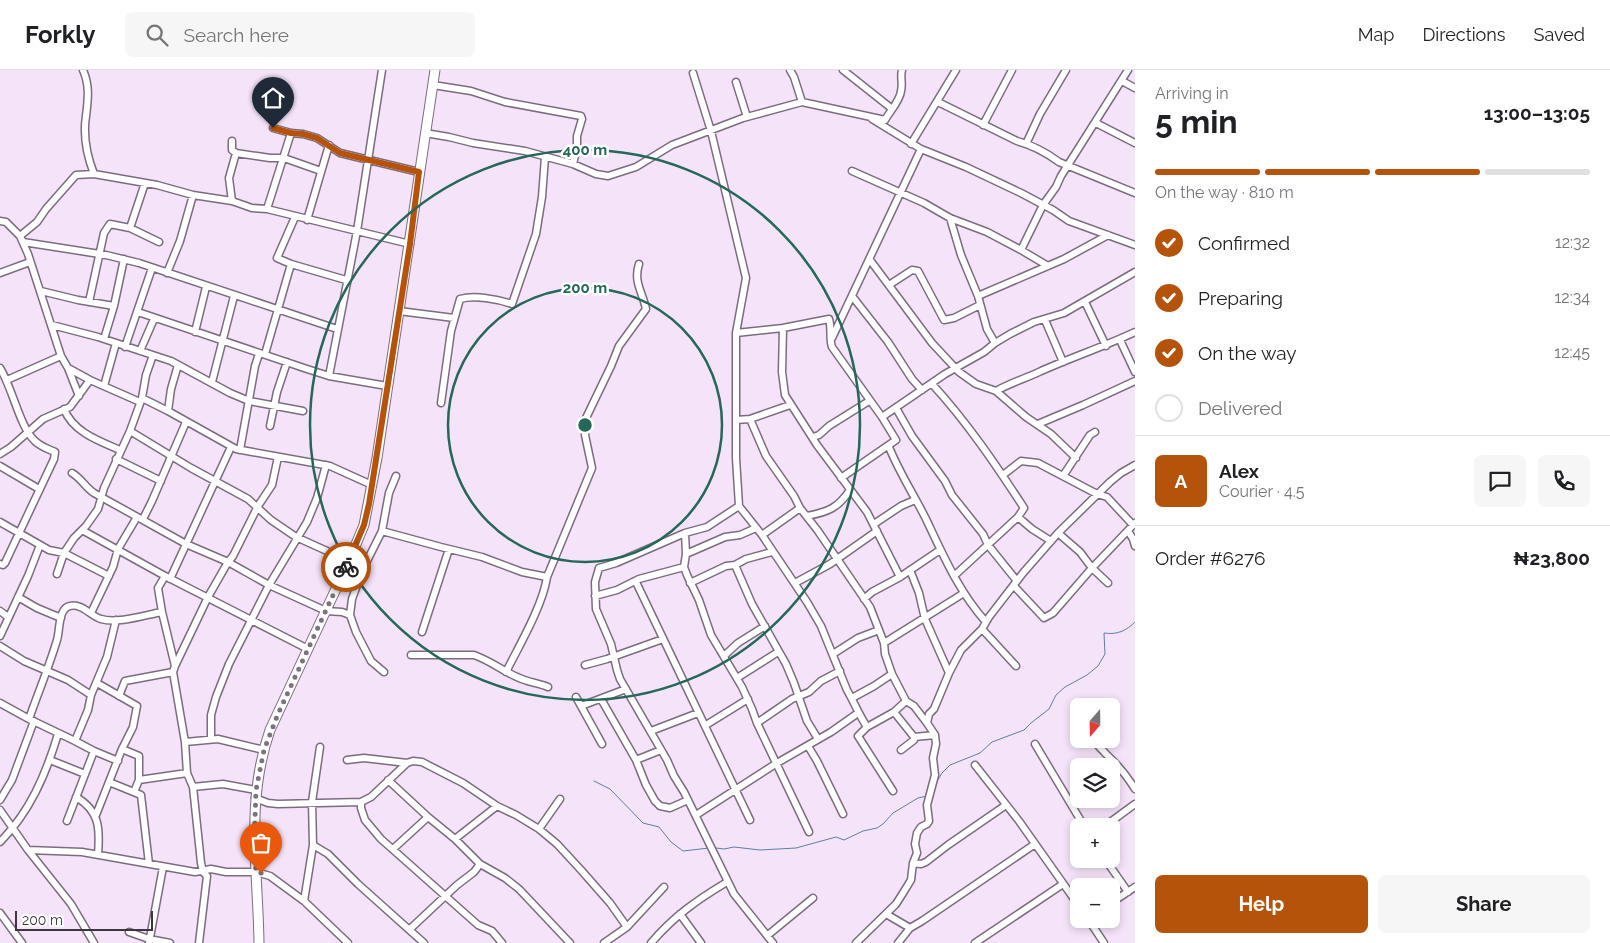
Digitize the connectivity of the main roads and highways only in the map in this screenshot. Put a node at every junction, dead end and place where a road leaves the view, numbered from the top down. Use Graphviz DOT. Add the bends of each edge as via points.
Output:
graph roads {
  1 [pos="435,70"];
  2 [pos="259,943"];
  1 -- 2 [label="main road" via="364,525 270,730 264,750 256,794 254,848"];
}
